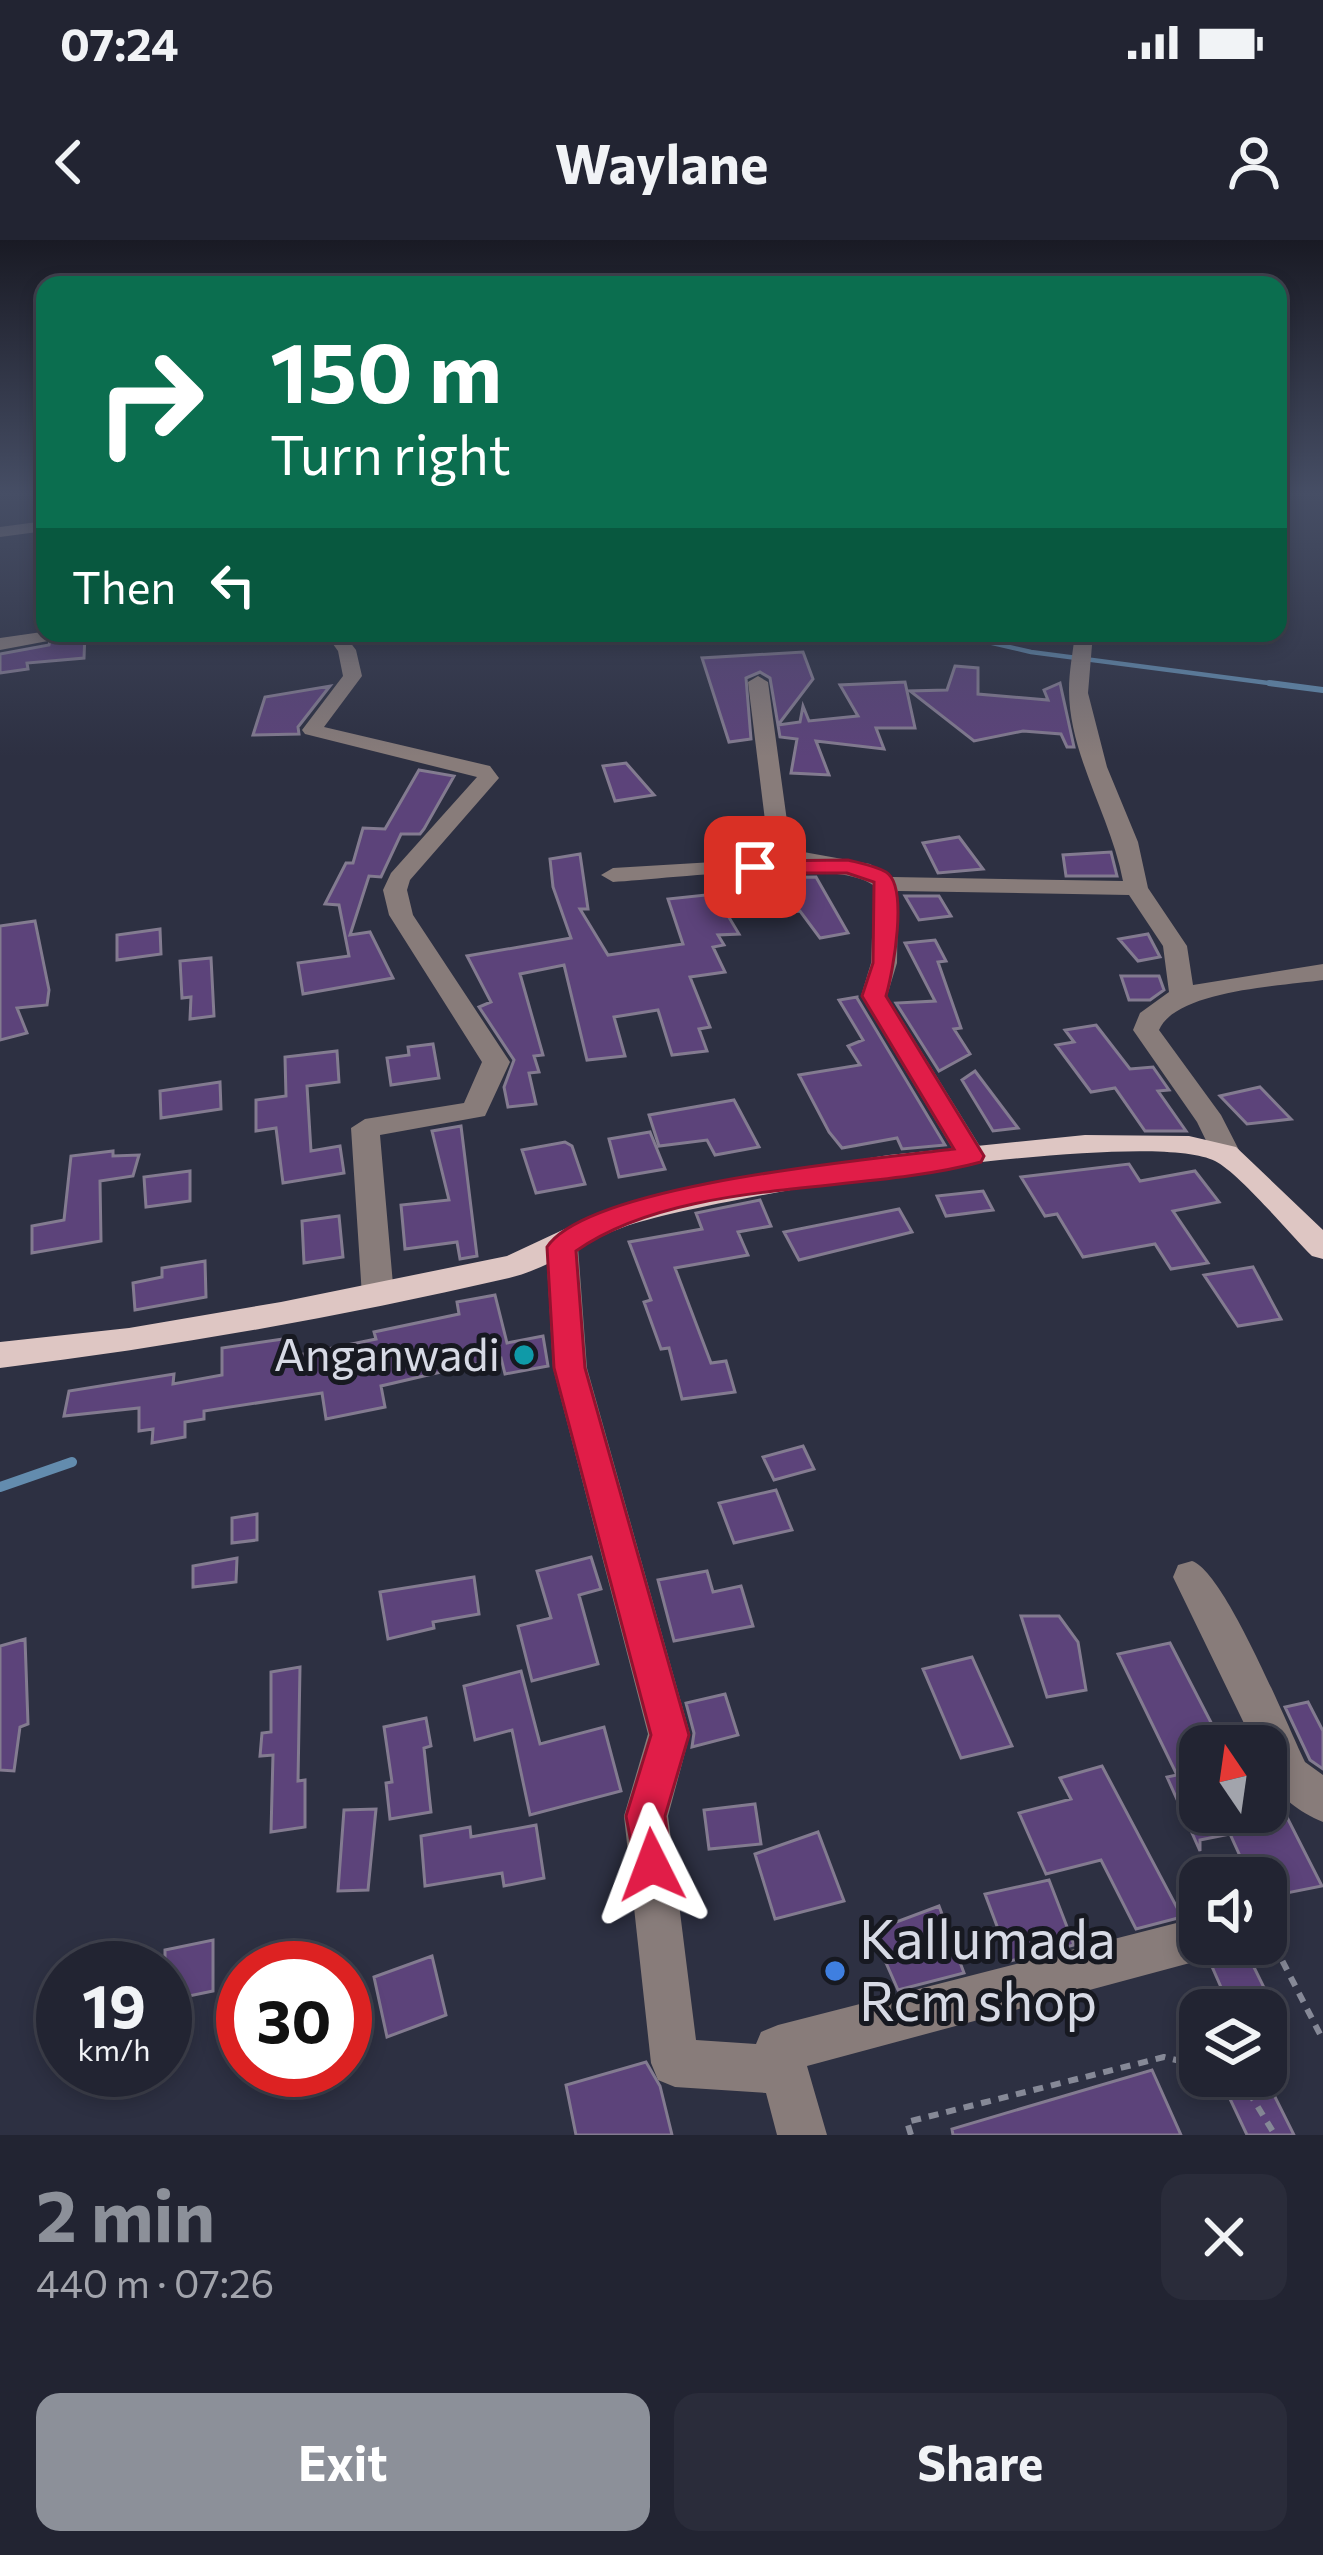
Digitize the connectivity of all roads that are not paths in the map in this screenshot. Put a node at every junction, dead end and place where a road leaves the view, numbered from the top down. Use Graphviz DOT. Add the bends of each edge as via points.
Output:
graph roads {
  1 [pos="36,638"];
  2 [pos="341,642"];
  3 [pos="0,644"];
  4 [pos="1083,650"];
  5 [pos="758,682"];
  6 [pos="802,864"];
  7 [pos="613,875"];
  8 [pos="886,884"];
  9 [pos="1136,888"];
  10 [pos="1323,972"];
  11 [pos="1182,995"];
  12 [pos="1226,1154"];
  13 [pos="971,1156"];
  14 [pos="562,1247"];
  15 [pos="1323,1248"];
  16 [pos="378,1296"];
  17 [pos="0,1355"];
  18 [pos="1192,1577"];
  19 [pos="1323,1801"];
  20 [pos="1179,1945"];
  21 [pos="784,2070"];
  22 [pos="802,2135"];
  1 -- 3 [label="street"];
  2 -- 16 [label="street" via="353,658 352,682 312,730 483,770 488,778 408,864 395,890 401,915 496,1062 475,1110 365,1128"];
  4 -- 9 [label="street" via="1078,693"];
  5 -- 6 [label="street" via="779,845"];
  6 -- 7 [label="street"];
  6 -- 8 [label="street" via="868,870"];
  8 -- 9 [label="street"];
  8 -- 13 [label="street" via="884,963 874,996"];
  9 -- 11 [label="street" via="1175,946"];
  10 -- 11 [label="street"];
  11 -- 12 [label="street" via="1146,1030"];
  12 -- 13 [label="main road" via="1189,1145 1085,1144"];
  12 -- 15 [label="main road"];
  13 -- 14 [label="main road" via="656,1205"];
  14 -- 16 [label="main road"];
  14 -- 21 [label="street" via="570,1368 670,1735 646,1816 675,2063"];
  16 -- 17 [label="main road"];
  18 -- 19 [label="street" via="1290,1776"];
  20 -- 21 [label="street" via="778,2049"];
  21 -- 22 [label="street"];
}
